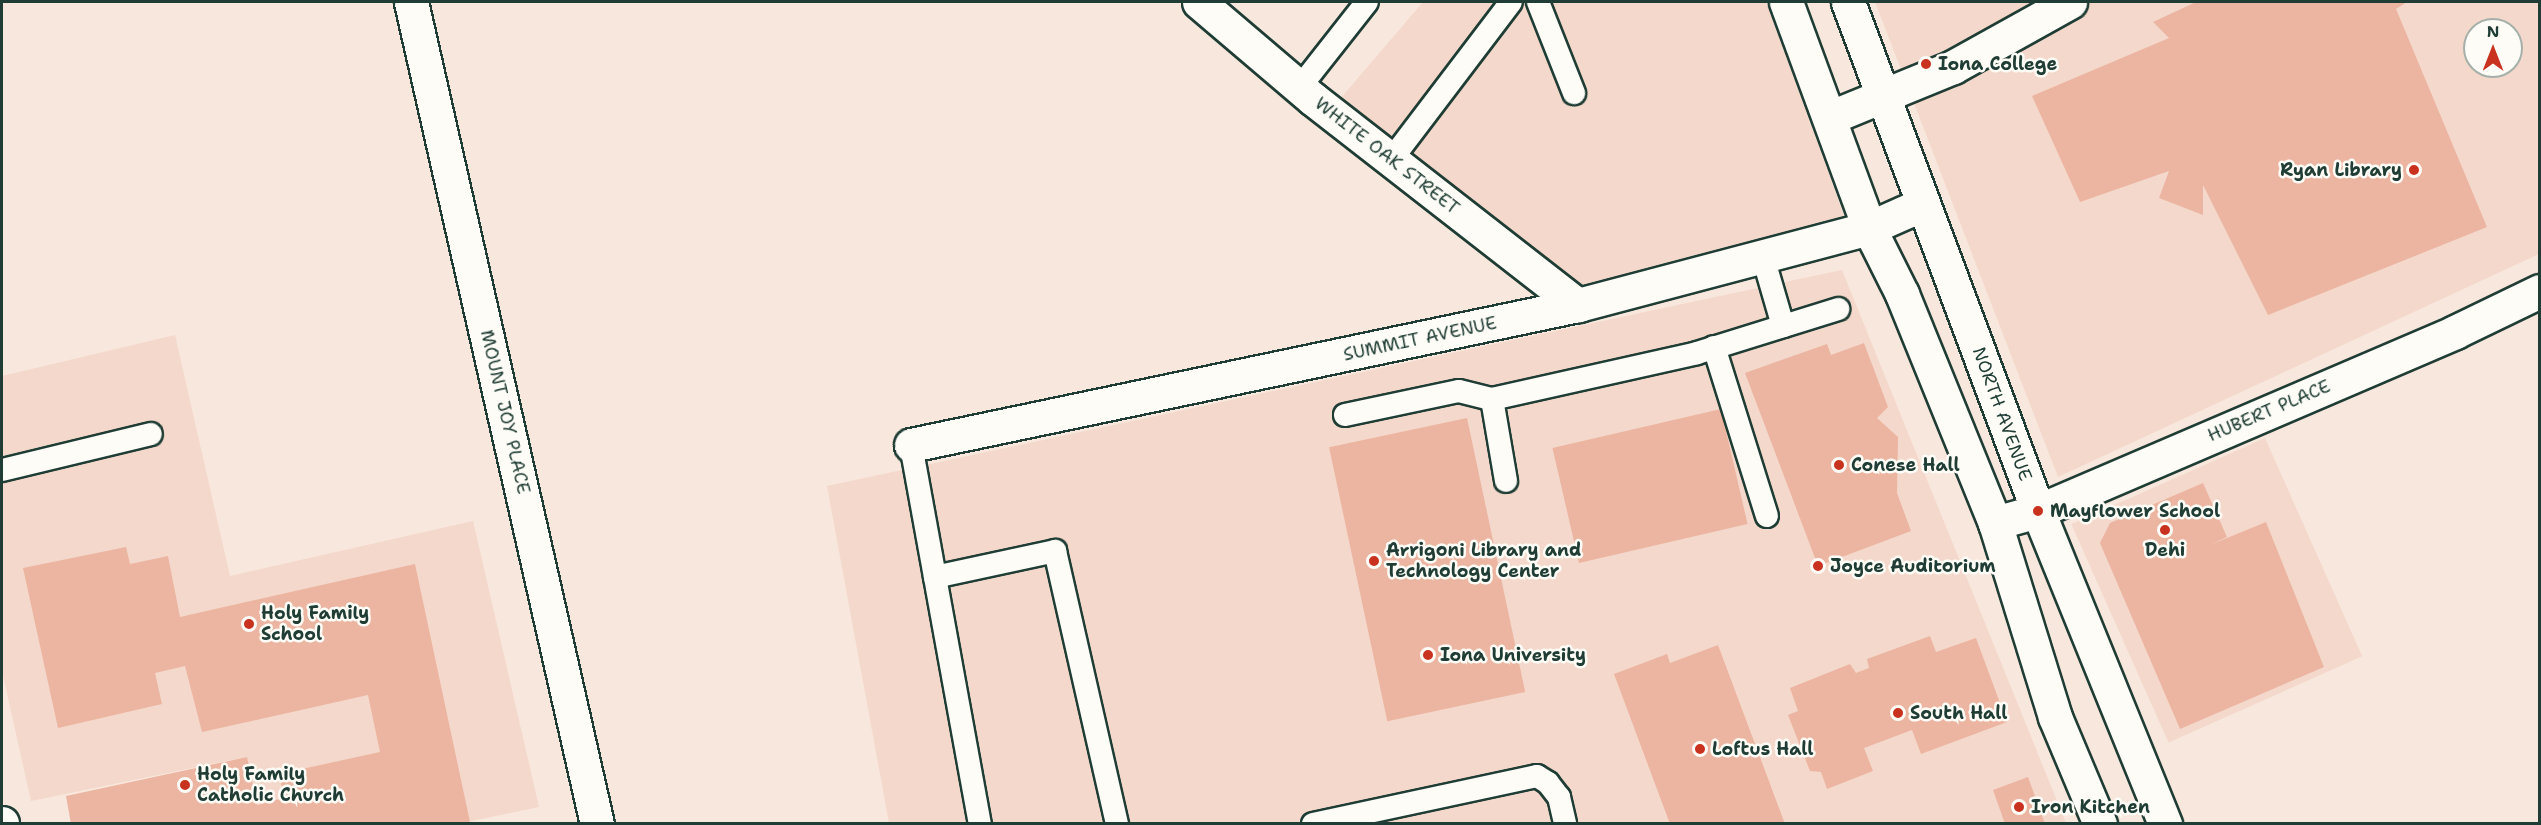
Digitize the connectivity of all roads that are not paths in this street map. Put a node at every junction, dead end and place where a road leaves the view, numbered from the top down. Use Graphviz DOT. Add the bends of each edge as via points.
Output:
graph roads {
  1 [pos="411,2"];
  2 [pos="1367,2"];
  3 [pos="1511,2"];
  4 [pos="1538,2"];
  5 [pos="1786,2"];
  6 [pos="1848,2"];
  7 [pos="1208,4"];
  8 [pos="2061,4"];
  9 [pos="1299,87"];
  10 [pos="1574,93"];
  11 [pos="1881,98"];
  12 [pos="1832,117"];
  13 [pos="1391,160"];
  14 [pos="1921,205"];
  15 [pos="1869,228"];
  16 [pos="1763,257"];
  17 [pos="2540,291"];
  18 [pos="1578,305"];
  19 [pos="1838,309"];
  20 [pos="1783,326"];
  21 [pos="1714,347"];
  22 [pos="1492,399"];
  23 [pos="1345,416"];
  24 [pos="151,434"];
  25 [pos="911,445"];
  26 [pos="2,471"];
  27 [pos="1506,481"];
  28 [pos="2038,511"];
  29 [pos="1767,516"];
  30 [pos="1995,523"];
  31 [pos="935,577"];
  32 [pos="597,824"];
  33 [pos="980,824"];
  34 [pos="1117,824"];
  35 [pos="1313,824"];
  36 [pos="1564,824"];
  37 [pos="2100,824"];
  38 [pos="2165,824"];
  1 -- 32 [label="street, MOUNT JOY PLACE"];
  2 -- 9 [label="lane"];
  3 -- 13 [label="lane"];
  4 -- 10 [label="lane"];
  5 -- 12 [label="street"];
  6 -- 11 [label="street, NORTH AVENUE"];
  7 -- 9 [label="street, WHITE OAK STREET"];
  8 -- 11 [label="street" via="1953,66"];
  9 -- 13 [label="street, WHITE OAK STREET"];
  11 -- 12 [label="street"];
  11 -- 14 [label="street, NORTH AVENUE"];
  12 -- 15 [label="street"];
  13 -- 18 [label="street, WHITE OAK STREET"];
  14 -- 15 [label="street, SUMMIT AVENUE"];
  14 -- 28 [label="street, NORTH AVENUE"];
  15 -- 16 [label="street, SUMMIT AVENUE"];
  15 -- 30 [label="street" via="1902,294"];
  16 -- 18 [label="street, SUMMIT AVENUE"];
  16 -- 20 [label="lane"];
  17 -- 28 [label="street, HUBERT PLACE" via="2455,332"];
  18 -- 25 [label="street, SUMMIT AVENUE"];
  19 -- 20 [label="lane"];
  20 -- 21 [label="lane"];
  21 -- 22 [label="lane"];
  21 -- 29 [label="lane"];
  22 -- 23 [label="lane" via="1459,392"];
  22 -- 27 [label="lane"];
  24 -- 26 [label="lane"];
  25 -- 31 [label="lane"];
  28 -- 30 [label="street, HUBERT PLACE"];
  28 -- 38 [label="street, NORTH AVENUE"];
  30 -- 37 [label="street" via="2055,717"];
  31 -- 33 [label="lane"];
  31 -- 34 [label="lane" via="1055,552"];
  35 -- 36 [label="lane" via="1537,776 1559,797"];
}
